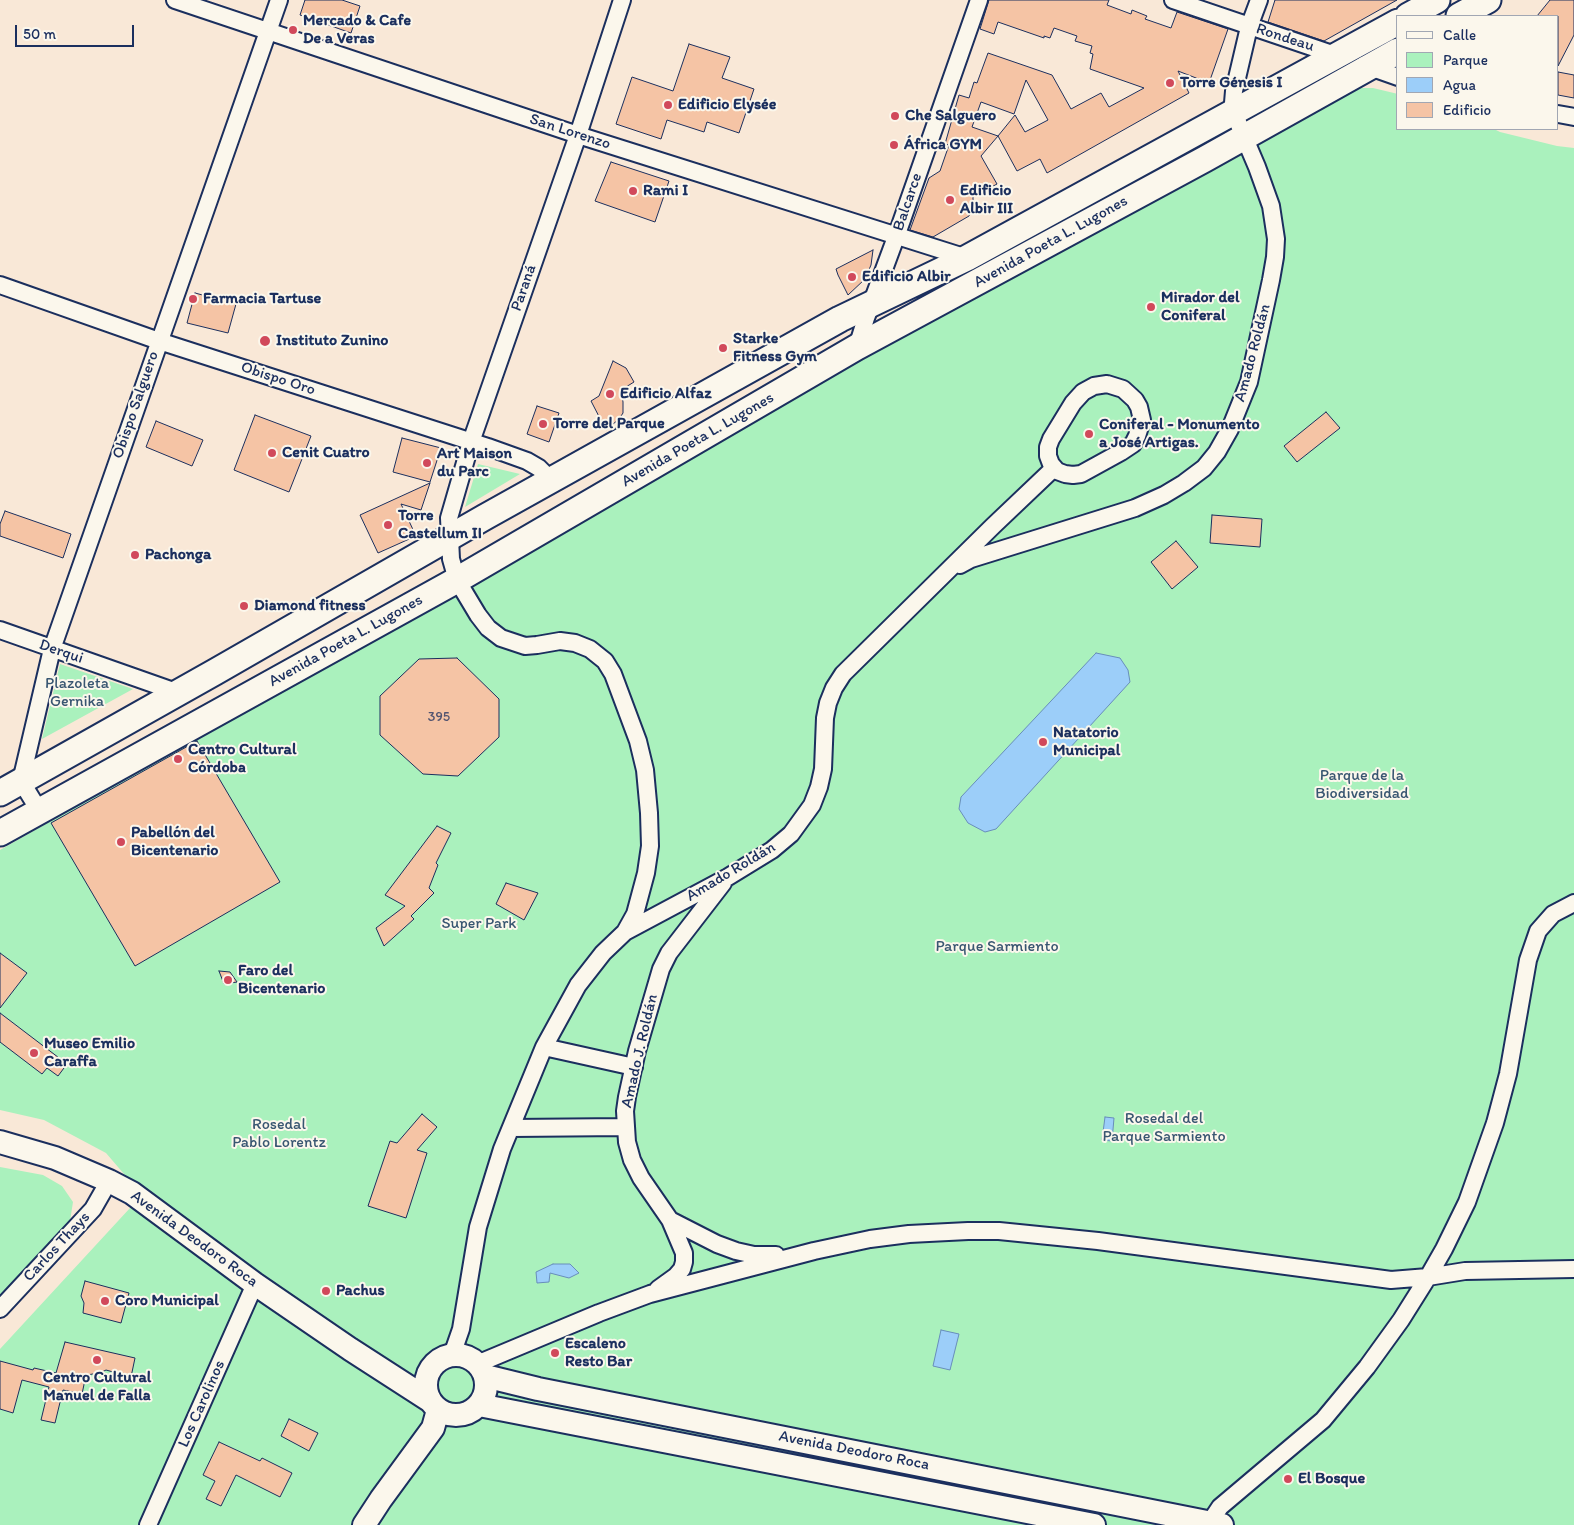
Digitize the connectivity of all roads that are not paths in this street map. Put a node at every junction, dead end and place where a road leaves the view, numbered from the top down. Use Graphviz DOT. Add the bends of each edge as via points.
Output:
graph roads {
  1 [pos="175,0"];
  2 [pos="279,0"];
  3 [pos="622,0"];
  4 [pos="979,0"];
  5 [pos="1173,0"];
  6 [pos="1259,0"];
  7 [pos="1437,0"];
  8 [pos="1488,0"];
  9 [pos="1410,15"];
  10 [pos="1461,15"];
  11 [pos="1396,23"];
  12 [pos="1250,27"];
  13 [pos="268,31"];
  14 [pos="1396,52"];
  15 [pos="1339,56"];
  16 [pos="1369,67"];
  17 [pos="1396,76"];
  18 [pos="1234,113"];
  19 [pos="1559,114"];
  20 [pos="1574,117"];
  21 [pos="578,135"];
  22 [pos="1244,137"];
  23 [pos="896,236"];
  24 [pos="967,258"];
  25 [pos="0,285"];
  26 [pos="872,303"];
  27 [pos="159,341"];
  28 [pos="857,347"];
  29 [pos="471,442"];
  30 [pos="1054,468"];
  31 [pos="550,480"];
  32 [pos="449,538"];
  33 [pos="949,570"];
  34 [pos="457,580"];
  35 [pos="0,630"];
  36 [pos="52,649"];
  37 [pos="179,693"];
  38 [pos="11,787"];
  39 [pos="40,812"];
  40 [pos="0,834"];
  41 [pos="728,877"];
  42 [pos="1574,903"];
  43 [pos="625,932"];
  44 [pos="544,1047"];
  45 [pos="634,1067"];
  46 [pos="626,1127"];
  47 [pos="511,1128"];
  48 [pos="0,1142"];
  49 [pos="110,1181"];
  50 [pos="670,1220"];
  51 [pos="798,1255"];
  52 [pos="1574,1269"];
  53 [pos="1428,1277"];
  54 [pos="255,1284"];
  55 [pos="650,1294"];
  56 [pos="0,1309"];
  57 [pos="452,1355"];
  58 [pos="374,1364"];
  59 [pos="430,1369"];
  60 [pos="481,1370"];
  61 [pos="433,1405"];
  62 [pos="479,1405"];
  63 [pos="1213,1524"];
  64 [pos="148,1525"];
  65 [pos="364,1525"];
  66 [pos="1094,1525"];
  1 -- 13 [label="street, San Lorenzo"];
  2 -- 13 [label="street, Obispo Salguero"];
  3 -- 21 [label="street, Paraná"];
  4 -- 23 [label="street, Balcarce"];
  5 -- 12 [label="street, Rondeau"];
  6 -- 12 [label="street"];
  7 -- 9 [label="main road"];
  8 -- 10 [label="main road"];
  11 -- 15 [label="main road, Avenida Poeta L. Lugones"];
  12 -- 15 [label="street, Rondeau"];
  12 -- 18 [label="street" via="1234,91"];
  13 -- 21 [label="street, San Lorenzo"];
  13 -- 27 [label="street, Obispo Salguero"];
  14 -- 16 [label="main road, Avenida Poeta L. Lugones"];
  15 -- 16 [label="street, Rondeau"];
  15 -- 18 [label="main road, Avenida Poeta L. Lugones"];
  16 -- 17 [label="street, Rondeau"];
  16 -- 22 [label="main road, Avenida Poeta L. Lugones"];
  18 -- 22 [label="street, Amado Roldán"];
  18 -- 24 [label="main road, Avenida Poeta L. Lugones"];
  19 -- 20 [label="street"];
  21 -- 23 [label="street, San Lorenzo"];
  21 -- 29 [label="street, Paraná"];
  22 -- 28 [label="main road, Avenida Poeta L. Lugones"];
  22 -- 33 [label="street, Amado Roldán" via="1271,206 1275,257 1249,382 1230,430 1217,452 1204,468 1184,483 1135,508 971,559"];
  23 -- 24 [label="street, San Lorenzo"];
  23 -- 26 [label="street, Balcarce"];
  24 -- 26 [label="main road, Avenida Poeta L. Lugones"];
  25 -- 27 [label="street, Obispo Oro"];
  26 -- 28 [label="street, Balcarce"];
  26 -- 31 [label="main road, Avenida Poeta L. Lugones"];
  27 -- 29 [label="street, Obispo Oro"];
  27 -- 36 [label="street, Obispo Salguero"];
  28 -- 34 [label="main road, Avenida Poeta L. Lugones"];
  29 -- 31 [label="street, Obispo Oro" via="526,461 540,468"];
  29 -- 32 [label="street, Paraná" via="449,518"];
  30 -- 30 [label="street" via="1048,456 1049,443 1083,392 1107,384 1123,389 1133,397 1142,420 1133,444 1081,474 1073,476"];
  30 -- 33 [label="street, Amado Roldán"];
  31 -- 32 [label="main road, Avenida Poeta L. Lugones"];
  32 -- 34 [label="street, Paraná"];
  32 -- 37 [label="main road, Avenida Poeta L. Lugones"];
  33 -- 41 [label="street, Amado Roldán" via="843,674 834,688 825,718 819,787 800,823 772,850"];
  34 -- 39 [label="main road, Avenida Poeta L. Lugones"];
  34 -- 43 [label="street, Paraná" via="478,615 501,638 525,646 560,641 575,643 590,649 613,674 638,740 649,813 650,846 646,873"];
  35 -- 36 [label="street, Derqui"];
  36 -- 37 [label="street, Derqui"];
  36 -- 38 [label="street, Obispo Salguero"];
  37 -- 38 [label="main road, Avenida Poeta L. Lugones"];
  38 -- 39 [label="street"];
  39 -- 40 [label="main road, Avenida Poeta L. Lugones"];
  41 -- 43 [label="street, Amado Roldán"];
  41 -- 45 [label="street, Amado J. Roldán" via="669,953 661,969"];
  42 -- 53 [label="street" via="1553,914 1538,931 1528,960 1508,1074 1495,1123 1466,1202"];
  43 -- 44 [label="street" via="603,952 578,986"];
  44 -- 45 [label="street"];
  44 -- 47 [label="street"];
  45 -- 46 [label="street, Amado J. Roldán" via="625,1111"];
  46 -- 47 [label="street"];
  46 -- 50 [label="street, Amado J. Roldán" via="632,1160"];
  47 -- 57 [label="street" via="478,1227 461,1329"];
  48 -- 49 [label="main road, Avenida Deodoro Roca" via="55,1158"];
  49 -- 54 [label="main road, Avenida Deodoro Roca" via="132,1193"];
  49 -- 56 [label="street, Carlos Thays" via="93,1209"];
  50 -- 51 [label="street, Amado J. Roldán" via="736,1251 754,1255"];
  50 -- 55 [label="street" via="684,1253 682,1270"];
  51 -- 53 [label="street" via="909,1234 999,1231 1391,1280"];
  51 -- 55 [label="street"];
  52 -- 53 [label="street" via="1466,1271"];
  53 -- 63 [label="street" via="1367,1367 1323,1420 1220,1507"];
  54 -- 58 [label="main road, Avenida Deodoro Roca"];
  54 -- 64 [label="street, Los Carolinos"];
  55 -- 60 [label="street" via="599,1313"];
  57 -- 59 [label="main road"];
  57 -- 60 [label="main road" via="470,1358"];
  58 -- 59 [label="main road, Avenida Deodoro Roca"];
  58 -- 61 [label="main road, Avenida Deodoro Roca"];
  59 -- 61 [label="main road" via="425,1384"];
  60 -- 62 [label="main road" via="486,1386"];
  60 -- 63 [label="main road, Avenida Deodoro Roca" via="538,1389"];
  61 -- 62 [label="main road" via="454,1416 463,1415"];
  61 -- 65 [label="main road" via="434,1428"];
  62 -- 66 [label="main road, Avenida Deodoro Roca"];
}
